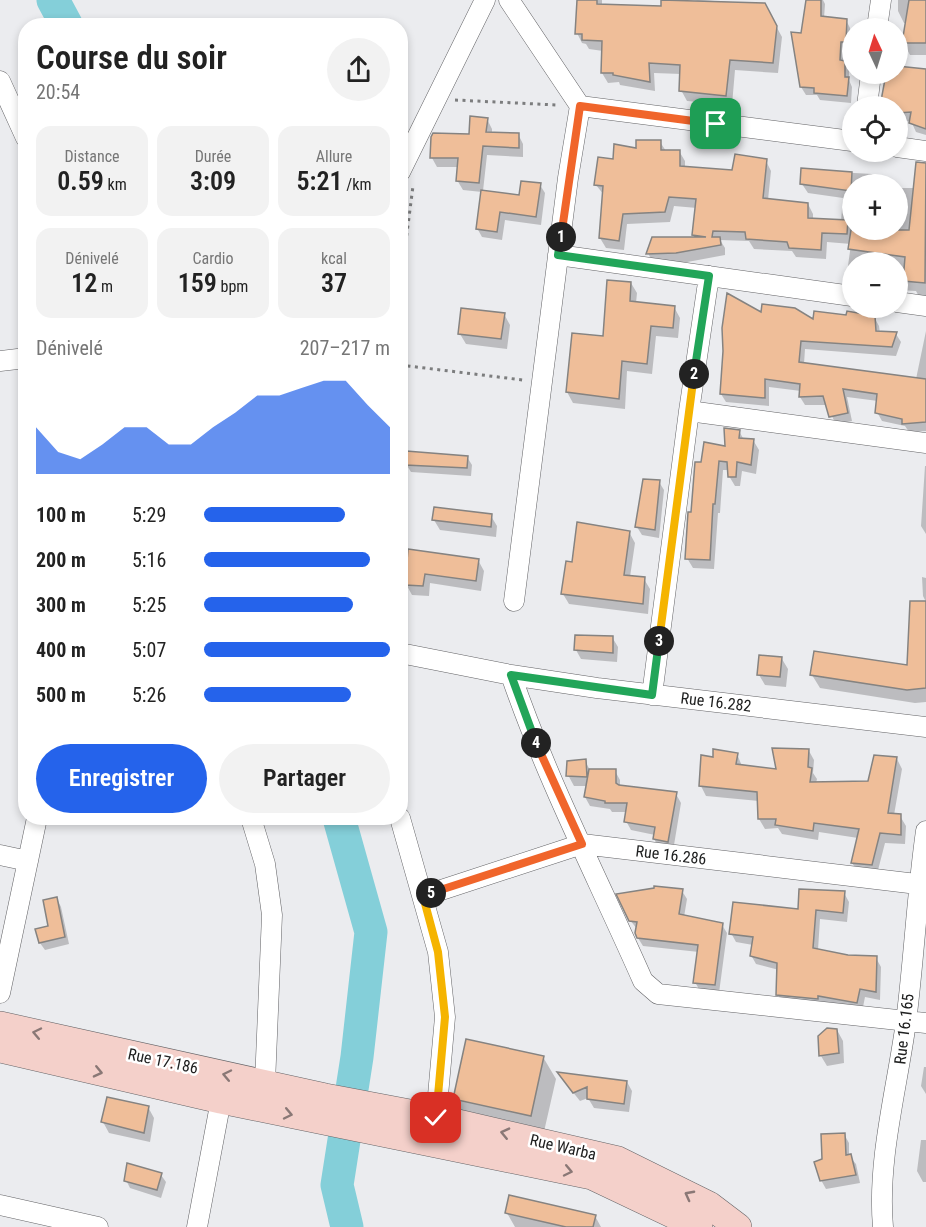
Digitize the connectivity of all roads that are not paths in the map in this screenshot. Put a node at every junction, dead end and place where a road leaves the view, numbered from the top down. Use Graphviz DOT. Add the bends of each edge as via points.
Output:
graph roads {
  1 [pos="485,0"];
  2 [pos="509,0"];
  3 [pos="881,0"];
  4 [pos="878,18"];
  5 [pos="0,81"];
  6 [pos="580,106"];
  7 [pos="18,120"];
  8 [pos="842,140"];
  9 [pos="908,149"];
  10 [pos="926,151"];
  11 [pos="408,171"];
  12 [pos="558,255"];
  13 [pos="709,276"];
  14 [pos="842,295"];
  15 [pos="908,304"];
  16 [pos="926,306"];
  17 [pos="18,359"];
  18 [pos="0,361"];
  19 [pos="689,411"];
  20 [pos="926,443"];
  21 [pos="514,601"];
  22 [pos="408,655"];
  23 [pos="511,675"];
  24 [pos="652,695"];
  25 [pos="926,727"];
  26 [pos="36,825"];
  27 [pos="253,825"];
  28 [pos="402,825"];
  29 [pos="926,831"];
  30 [pos="582,844"];
  31 [pos="0,855"];
  32 [pos="28,861"];
  33 [pos="922,884"];
  34 [pos="423,896"];
  35 [pos="0,993"];
  36 [pos="906,1020"];
  37 [pos="926,1023"];
  38 [pos="0,1025"];
  39 [pos="0,1049"];
  40 [pos="265,1083"];
  41 [pos="221,1100"];
  42 [pos="322,1108"];
  43 [pos="370,1117"];
  44 [pos="436,1118"];
  45 [pos="0,1205"];
  46 [pos="98,1227"];
  47 [pos="197,1227"];
  48 [pos="699,1227"];
  49 [pos="738,1227"];
  50 [pos="884,1227"];
  1 -- 11 [label="street" via="435,100"];
  2 -- 6 [label="street"];
  3 -- 4 [label="street"];
  5 -- 7 [label="street"];
  6 -- 8 [label="street"];
  6 -- 12 [label="street"];
  9 -- 10 [label="street"];
  12 -- 13 [label="street"];
  12 -- 21 [label="street"];
  13 -- 14 [label="street"];
  13 -- 19 [label="street"];
  15 -- 16 [label="street"];
  17 -- 18 [label="street"];
  19 -- 20 [label="street"];
  19 -- 24 [label="street"];
  22 -- 23 [label="street, Rue 16.282"];
  23 -- 24 [label="street, Rue 16.282"];
  23 -- 30 [label="street" via="534,740"];
  24 -- 25 [label="street, Rue 16.282"];
  26 -- 32 [label="street"];
  27 -- 40 [label="street" via="265,864 272,915"];
  28 -- 34 [label="street"];
  29 -- 33 [label="street, Rue 16.165"];
  30 -- 33 [label="street, Rue 16.286"];
  30 -- 34 [label="street, Rue 16.286"];
  30 -- 36 [label="street" via="643,981 658,994"];
  31 -- 32 [label="street"];
  32 -- 35 [label="street"];
  33 -- 36 [label="street, Rue 16.165"];
  34 -- 44 [label="street" via="438,952 445,1017"];
  36 -- 37 [label="street"];
  36 -- 50 [label="street, Rue 16.165" via="882,1179"];
  40 -- 38 [label="main road, Rue 17.186, one-way"];
  39 -- 41 [label="main road, one-way"];
  40 -- 42 [label="main road, Rue 17.186"];
  41 -- 42 [label="main road, one-way"];
  41 -- 47 [label="street"];
  42 -- 43 [label="main road"];
  43 -- 44 [label="main road, Rue Warba"];
  43 -- 48 [label="main road, one-way" via="592,1176"];
  49 -- 44 [label="main road, Rue Warba, one-way" via="709,1206 618,1161"];
  45 -- 46 [label="street"];
}
